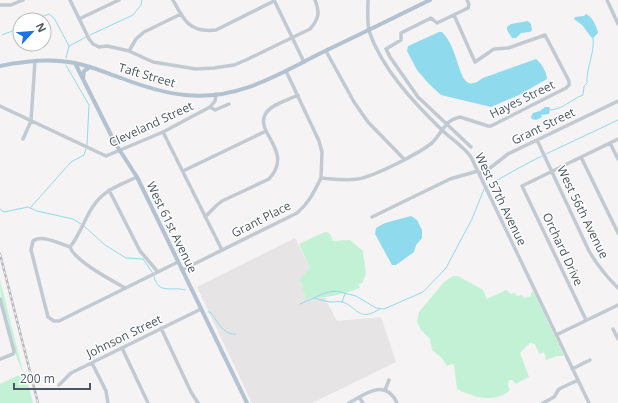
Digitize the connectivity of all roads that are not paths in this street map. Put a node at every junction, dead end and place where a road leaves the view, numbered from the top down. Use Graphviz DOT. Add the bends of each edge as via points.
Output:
graph roads {
  1 [pos="23,0"];
  2 [pos="70,0"];
  3 [pos="119,0"];
  4 [pos="173,0"];
  5 [pos="274,0"];
  6 [pos="315,0"];
  7 [pos="368,0"];
  8 [pos="430,0"];
  9 [pos="466,0"];
  10 [pos="607,0"];
  11 [pos="0,5"];
  12 [pos="181,14"];
  13 [pos="454,15"];
  14 [pos="79,19"];
  15 [pos="618,24"];
  16 [pos="369,30"];
  17 [pos="292,38"];
  18 [pos="129,51"];
  19 [pos="326,51"];
  20 [pos="35,61"];
  21 [pos="304,62"];
  22 [pos="75,63"];
  23 [pos="0,66"];
  24 [pos="90,67"];
  25 [pos="286,71"];
  26 [pos="83,79"];
  27 [pos="216,94"];
  28 [pos="298,95"];
  29 [pos="618,100"];
  30 [pos="229,104"];
  31 [pos="0,106"];
  32 [pos="210,107"];
  33 [pos="31,121"];
  34 [pos="447,124"];
  35 [pos="266,131"];
  36 [pos="443,131"];
  37 [pos="163,132"];
  38 [pos="23,139"];
  39 [pos="618,139"];
  40 [pos="537,140"];
  41 [pos="610,143"];
  42 [pos="471,147"];
  43 [pos="120,151"];
  44 [pos="581,157"];
  45 [pos="404,159"];
  46 [pos="618,159"];
  47 [pos="183,171"];
  48 [pos="552,171"];
  49 [pos="479,172"];
  50 [pos="137,177"];
  51 [pos="321,178"];
  52 [pos="109,190"];
  53 [pos="205,217"];
  54 [pos="372,217"];
  55 [pos="618,233"];
  56 [pos="70,247"];
  57 [pos="222,250"];
  58 [pos="178,262"];
  59 [pos="182,270"];
  60 [pos="158,272"];
  61 [pos="125,288"];
  62 [pos="618,288"];
  63 [pos="0,299"];
  64 [pos="618,304"];
  65 [pos="1,306"];
  66 [pos="201,309"];
  67 [pos="586,320"];
  68 [pos="161,328"];
  69 [pos="613,329"];
  70 [pos="556,335"];
  71 [pos="618,339"];
  72 [pos="122,348"];
  73 [pos="0,359"];
  74 [pos="590,360"];
  75 [pos="92,363"];
  76 [pos="572,369"];
  77 [pos="389,380"];
  78 [pos="578,380"];
  79 [pos="59,385"];
  80 [pos="385,390"];
  81 [pos="359,397"];
  82 [pos="108,403"];
  83 [pos="148,403"];
  84 [pos="198,403"];
  85 [pos="247,403"];
  86 [pos="349,403"];
  87 [pos="363,403"];
  88 [pos="397,403"];
  89 [pos="543,403"];
  90 [pos="589,403"];
  1 -- 11 [label="street" via="11,5"];
  2 -- 14 [label="street"];
  3 -- 14 [label="street"];
  4 -- 12 [label="street"];
  5 -- 12 [label="street" via="216,30 205,31 191,27"];
  5 -- 17 [label="street"];
  6 -- 17 [label="street" via="318,7 317,21 310,29"];
  7 -- 16 [label="street, West 57th Avenue"];
  8 -- 16 [label="main road"];
  9 -- 13 [label="street" via="468,8"];
  10 -- 15 [label="street"];
  12 -- 18 [label="street" via="144,32"];
  13 -- 34 [label="street" via="437,24 431,18 401,34 401,40 386,49 418,97"];
  13 -- 34 [label="street, Hayes Street" via="475,62 494,49 508,48 545,34 569,85 491,126 463,116"];
  14 -- 18 [label="street" via="93,44"];
  16 -- 19 [label="main road"];
  16 -- 36 [label="street, West 57th Avenue" via="381,55 403,89"];
  17 -- 18 [label="street" via="234,65 214,68 172,66 153,62"];
  17 -- 21 [label="street"];
  19 -- 21 [label="main road"];
  19 -- 45 [label="street" via="368,122"];
  20 -- 22 [label="main road, Taft Street"];
  20 -- 23 [label="main road, Taft Street"];
  20 -- 33 [label="street"];
  21 -- 25 [label="main road"];
  22 -- 24 [label="main road, Taft Street"];
  22 -- 26 [label="main road, West 61st Avenue"];
  24 -- 26 [label="main road" via="84,71"];
  24 -- 27 [label="main road, Taft Street" via="159,91 187,95"];
  25 -- 27 [label="main road, Taft Street" via="253,87"];
  25 -- 28 [label="street"];
  26 -- 43 [label="main road, West 61st Avenue"];
  27 -- 32 [label="street, Cleveland Street" via="215,101"];
  28 -- 35 [label="street" via="266,112"];
  28 -- 51 [label="street" via="319,141 322,152"];
  29 -- 40 [label="street, Grant Street"];
  30 -- 32 [label="street" via="215,110"];
  31 -- 33 [label="street, Cleveland Street"];
  32 -- 37 [label="street, Cleveland Street"];
  33 -- 38 [label="street"];
  33 -- 43 [label="street, Cleveland Street" via="106,156"];
  34 -- 36 [label="street"];
  34 -- 42 [label="street"];
  35 -- 47 [label="street"];
  35 -- 53 [label="street" via="278,156 274,173 269,179 222,201"];
  36 -- 45 [label="street" via="424,150"];
  36 -- 49 [label="street, West 57th Avenue" via="466,150"];
  37 -- 43 [label="street, Cleveland Street"];
  37 -- 47 [label="street"];
  39 -- 41 [label="street"];
  40 -- 48 [label="street, West 56th Avenue"];
  40 -- 49 [label="street, Grant Street"];
  41 -- 44 [label="street"];
  41 -- 46 [label="street"];
  43 -- 50 [label="main road, West 61st Avenue"];
  44 -- 48 [label="street"];
  44 -- 55 [label="street"];
  45 -- 51 [label="street" via="359,179 345,181"];
  47 -- 53 [label="street"];
  48 -- 62 [label="street, West 56th Avenue" via="589,251 600,269"];
  48 -- 67 [label="street, Orchard Drive" via="522,186"];
  49 -- 54 [label="street, Grant Street" via="450,179"];
  49 -- 70 [label="street, West 57th Avenue"];
  50 -- 52 [label="street"];
  50 -- 58 [label="main road, West 61st Avenue"];
  51 -- 57 [label="street, Grant Place" via="311,198 296,214"];
  52 -- 56 [label="street" via="97,201"];
  52 -- 60 [label="street" via="140,251"];
  53 -- 57 [label="street"];
  56 -- 61 [label="street" via="72,252 91,268"];
  56 -- 61 [label="street" via="42,238 33,241 31,250 48,317 52,320 59,320"];
  57 -- 59 [label="street, Grant Place"];
  58 -- 59 [label="main road, West 61st Avenue"];
  58 -- 60 [label="street"];
  59 -- 66 [label="main road, West 61st Avenue"];
  60 -- 61 [label="street"];
  63 -- 65 [label="street"];
  64 -- 67 [label="street"];
  65 -- 73 [label="street" via="14,354"];
  66 -- 68 [label="street, Johnson Street"];
  66 -- 85 [label="main road, West 61st Avenue"];
  67 -- 70 [label="street"];
  68 -- 72 [label="street, Johnson Street"];
  68 -- 84 [label="street"];
  69 -- 71 [label="street"];
  70 -- 76 [label="street, West 57th Avenue"];
  72 -- 75 [label="street, Johnson Street"];
  72 -- 83 [label="street"];
  74 -- 76 [label="street"];
  75 -- 79 [label="street, Johnson Street" via="71,373"];
  75 -- 82 [label="street" via="106,391"];
  76 -- 78 [label="street, West 57th Avenue"];
  77 -- 80 [label="street"];
  78 -- 89 [label="street" via="559,389 554,398"];
  78 -- 90 [label="street, West 57th Avenue"];
  80 -- 81 [label="street" via="373,390"];
  80 -- 88 [label="street" via="394,396"];
  81 -- 86 [label="street"];
  81 -- 87 [label="street"];
}
